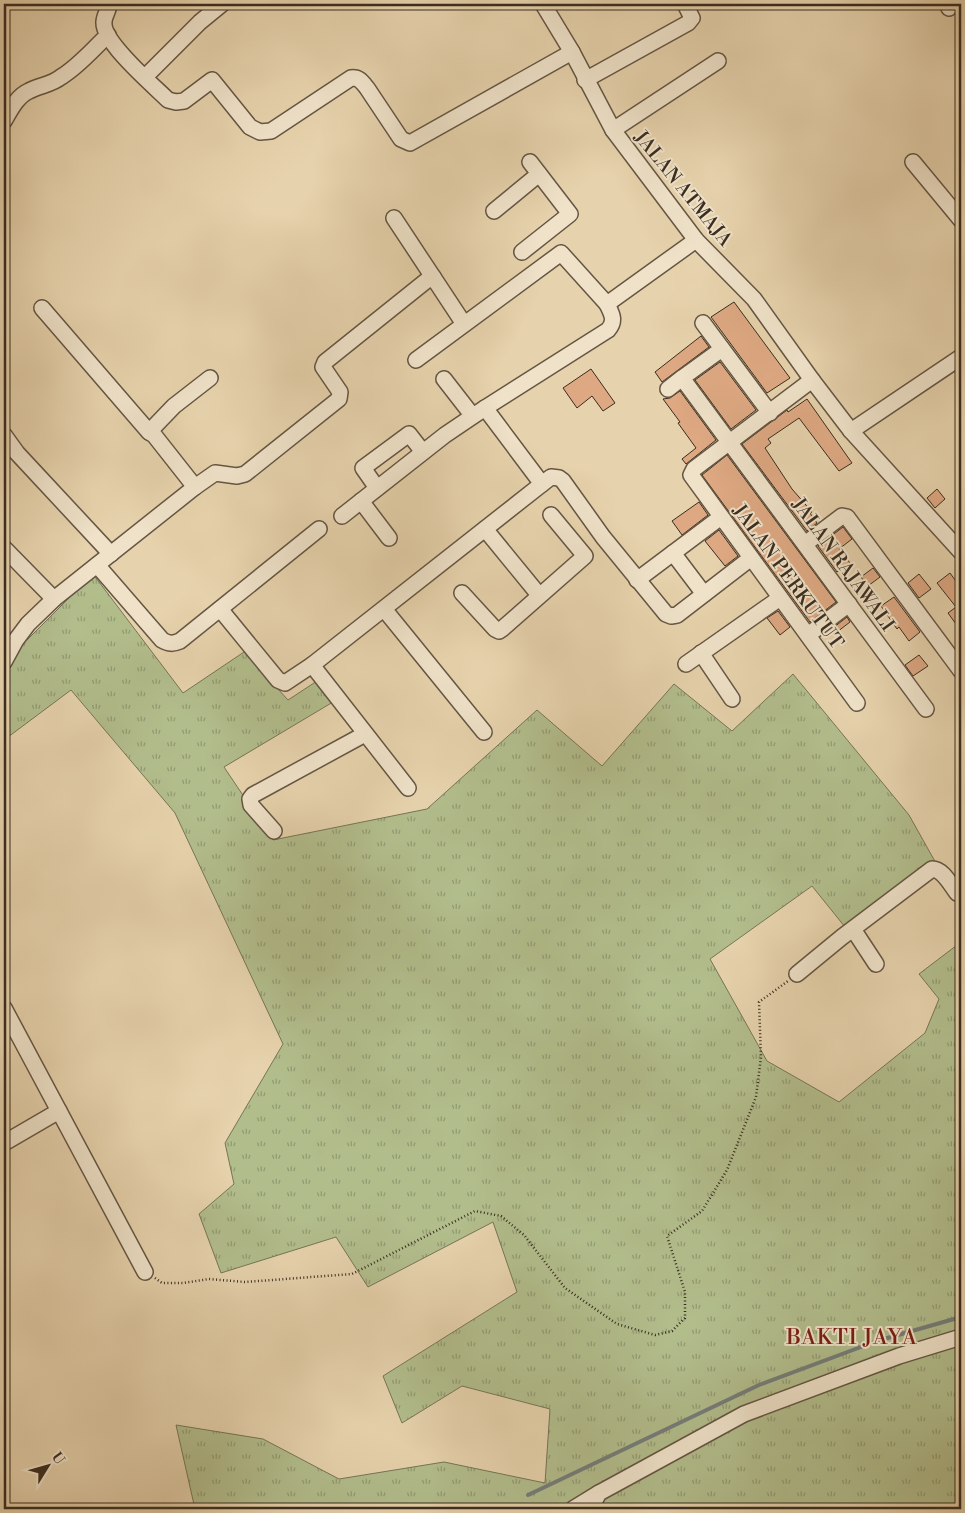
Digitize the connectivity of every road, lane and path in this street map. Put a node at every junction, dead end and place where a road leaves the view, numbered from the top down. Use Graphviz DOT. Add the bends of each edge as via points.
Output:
graph roads {
  1 [pos="109,4"];
  2 [pos="222,4"];
  3 [pos="543,4"];
  4 [pos="685,4"];
  5 [pos="108,35"];
  6 [pos="572,52"];
  7 [pos="718,61"];
  8 [pos="145,77"];
  9 [pos="585,80"];
  10 [pos="4,121"];
  11 [pos="613,130"];
  12 [pos="530,162"];
  13 [pos="913,162"];
  14 [pos="539,174"];
  15 [pos="494,211"];
  16 [pos="394,218"];
  17 [pos="961,220"];
  18 [pos="546,233"];
  19 [pos="696,240"];
  20 [pos="522,252"];
  21 [pos="561,253"];
  22 [pos="433,277"];
  23 [pos="607,304"];
  24 [pos="42,308"];
  25 [pos="703,323"];
  26 [pos="464,324"];
  27 [pos="722,349"];
  28 [pos="961,357"];
  29 [pos="416,360"];
  30 [pos="210,378"];
  31 [pos="682,378"];
  32 [pos="444,379"];
  33 [pos="812,380"];
  34 [pos="668,389"];
  35 [pos="478,411"];
  36 [pos="770,413"];
  37 [pos="851,431"];
  38 [pos="150,432"];
  39 [pos="4,435"];
  40 [pos="730,442"];
  41 [pos="423,452"];
  42 [pos="542,484"];
  43 [pos="195,487"];
  44 [pos="377,488"];
  45 [pos="361,501"];
  46 [pos="551,515"];
  47 [pos="342,516"];
  48 [pos="721,517"];
  49 [pos="319,529"];
  50 [pos="485,529"];
  51 [pos="389,538"];
  52 [pos="805,544"];
  53 [pos="4,548"];
  54 [pos="961,552"];
  55 [pos="673,553"];
  56 [pos="110,554"];
  57 [pos="751,558"];
  58 [pos="97,565"];
  59 [pos="637,580"];
  60 [pos="462,593"];
  61 [pos="704,594"];
  62 [pos="540,595"];
  63 [pos="780,598"];
  64 [pos="54,599"];
  65 [pos="849,604"];
  66 [pos="220,609"];
  67 [pos="384,609"];
  68 [pos="4,633"];
  69 [pos="20,634"];
  70 [pos="808,635"];
  71 [pos="701,653"];
  72 [pos="4,662"];
  73 [pos="686,664"];
  74 [pos="312,665"];
  75 [pos="961,671"];
  76 [pos="732,699"];
  77 [pos="857,703"];
  78 [pos="926,709"];
  79 [pos="484,732"];
  80 [pos="365,734"];
  81 [pos="408,788"];
  82 [pos="274,831"];
  83 [pos="961,894"];
  84 [pos="853,929"];
  85 [pos="876,964"];
  86 [pos="797,974"];
  87 [pos="5,1014"];
  88 [pos="59,1111"];
  89 [pos="4,1143"];
  90 [pos="146,1272"];
  91 [pos="961,1337"];
  92 [pos="599,1493"];
  93 [pos="573,1509"];
  94 [pos="592,1509"];
  1 -- 5 [label="street" via="103,23"];
  2 -- 8 [label="street" via="194,27"];
  3 -- 6 [label="street, JALAN ATMAJA"];
  4 -- 9 [label="street" via="692,18 688,24"];
  5 -- 8 [label="street" via="122,55"];
  5 -- 10 [label="street" via="61,78 26,92"];
  6 -- 8 [label="street" via="410,143 401,139 367,88 356,78 351,78 271,131 260,132 250,127 212,80 184,101 176,102 168,100"];
  6 -- 9 [label="street, JALAN ATMAJA"];
  7 -- 11 [label="street"];
  9 -- 11 [label="street, JALAN ATMAJA"];
  11 -- 19 [label="street, JALAN ATMAJA"];
  12 -- 14 [label="street"];
  13 -- 17 [label="street"];
  14 -- 15 [label="street"];
  14 -- 18 [label="street" via="570,214"];
  16 -- 22 [label="street"];
  18 -- 20 [label="street"];
  18 -- 21 [label="street"];
  19 -- 23 [label="street"];
  19 -- 33 [label="street, JALAN ATMAJA" via="754,299"];
  21 -- 23 [label="street"];
  21 -- 26 [label="street"];
  22 -- 26 [label="street"];
  22 -- 43 [label="street" via="325,362 323,367 340,392 339,399 245,474 215,473"];
  23 -- 35 [label="street" via="613,314 608,330"];
  24 -- 38 [label="street"];
  25 -- 27 [label="street"];
  26 -- 29 [label="street"];
  27 -- 31 [label="street"];
  27 -- 36 [label="street"];
  28 -- 37 [label="street"];
  30 -- 38 [label="street" via="174,406"];
  31 -- 34 [label="street"];
  31 -- 40 [label="street, JALAN RAJAWALI"];
  32 -- 35 [label="street"];
  33 -- 36 [label="street"];
  33 -- 37 [label="street, JALAN ATMAJA"];
  35 -- 41 [label="street"];
  35 -- 42 [label="street"];
  36 -- 40 [label="street"];
  37 -- 54 [label="street, JALAN ATMAJA"];
  38 -- 43 [label="street"];
  39 -- 56 [label="street"];
  40 -- 48 [label="street, JALAN PERKUTUT" via="692,472 692,478"];
  40 -- 52 [label="street, JALAN RAJAWALI"];
  41 -- 44 [label="street"];
  41 -- 44 [label="street" via="409,434 363,468"];
  42 -- 50 [label="street"];
  42 -- 59 [label="street" via="551,477 562,481"];
  43 -- 56 [label="street"];
  44 -- 45 [label="street"];
  45 -- 47 [label="street"];
  45 -- 51 [label="street"];
  46 -- 62 [label="street" via="585,556"];
  48 -- 55 [label="street"];
  48 -- 57 [label="street, JALAN PERKUTUT"];
  49 -- 66 [label="street"];
  50 -- 62 [label="street"];
  50 -- 67 [label="street"];
  52 -- 65 [label="street, JALAN RAJAWALI"];
  52 -- 75 [label="street" via="842,516 847,517"];
  53 -- 64 [label="street"];
  55 -- 59 [label="street"];
  55 -- 61 [label="street"];
  56 -- 58 [label="street"];
  57 -- 61 [label="street"];
  57 -- 63 [label="street, JALAN PERKUTUT"];
  58 -- 64 [label="street"];
  58 -- 66 [label="street" via="168,643 180,641"];
  59 -- 61 [label="street" via="671,616"];
  60 -- 62 [label="street" via="499,631"];
  63 -- 70 [label="street, JALAN PERKUTUT"];
  63 -- 71 [label="street"];
  64 -- 69 [label="street"];
  65 -- 70 [label="street"];
  65 -- 78 [label="street, JALAN RAJAWALI"];
  66 -- 74 [label="street" via="282,683 289,682"];
  67 -- 74 [label="street"];
  67 -- 79 [label="street"];
  68 -- 69 [label="street"];
  69 -- 72 [label="street"];
  70 -- 77 [label="street, JALAN PERKUTUT"];
  71 -- 73 [label="street"];
  71 -- 76 [label="street"];
  74 -- 80 [label="street"];
  80 -- 81 [label="street"];
  80 -- 82 [label="street" via="253,795 251,805"];
  83 -- 84 [label="street" via="935,868"];
  84 -- 85 [label="street"];
  84 -- 86 [label="street"];
  86 -- 90 [label="path" via="758,1002 761,1057 756,1097 727,1170 702,1211 667,1236 685,1292 685,1318 672,1331 655,1334 617,1324 566,1288 524,1234 502,1216 475,1211 352,1274 245,1282 209,1279 162,1283"];
  87 -- 88 [label="street"];
  88 -- 89 [label="street"];
  88 -- 90 [label="street"];
  91 -- 92 [label="street" via="899,1356 744,1414"];
  92 -- 93 [label="street"];
  92 -- 94 [label="street"];
}
